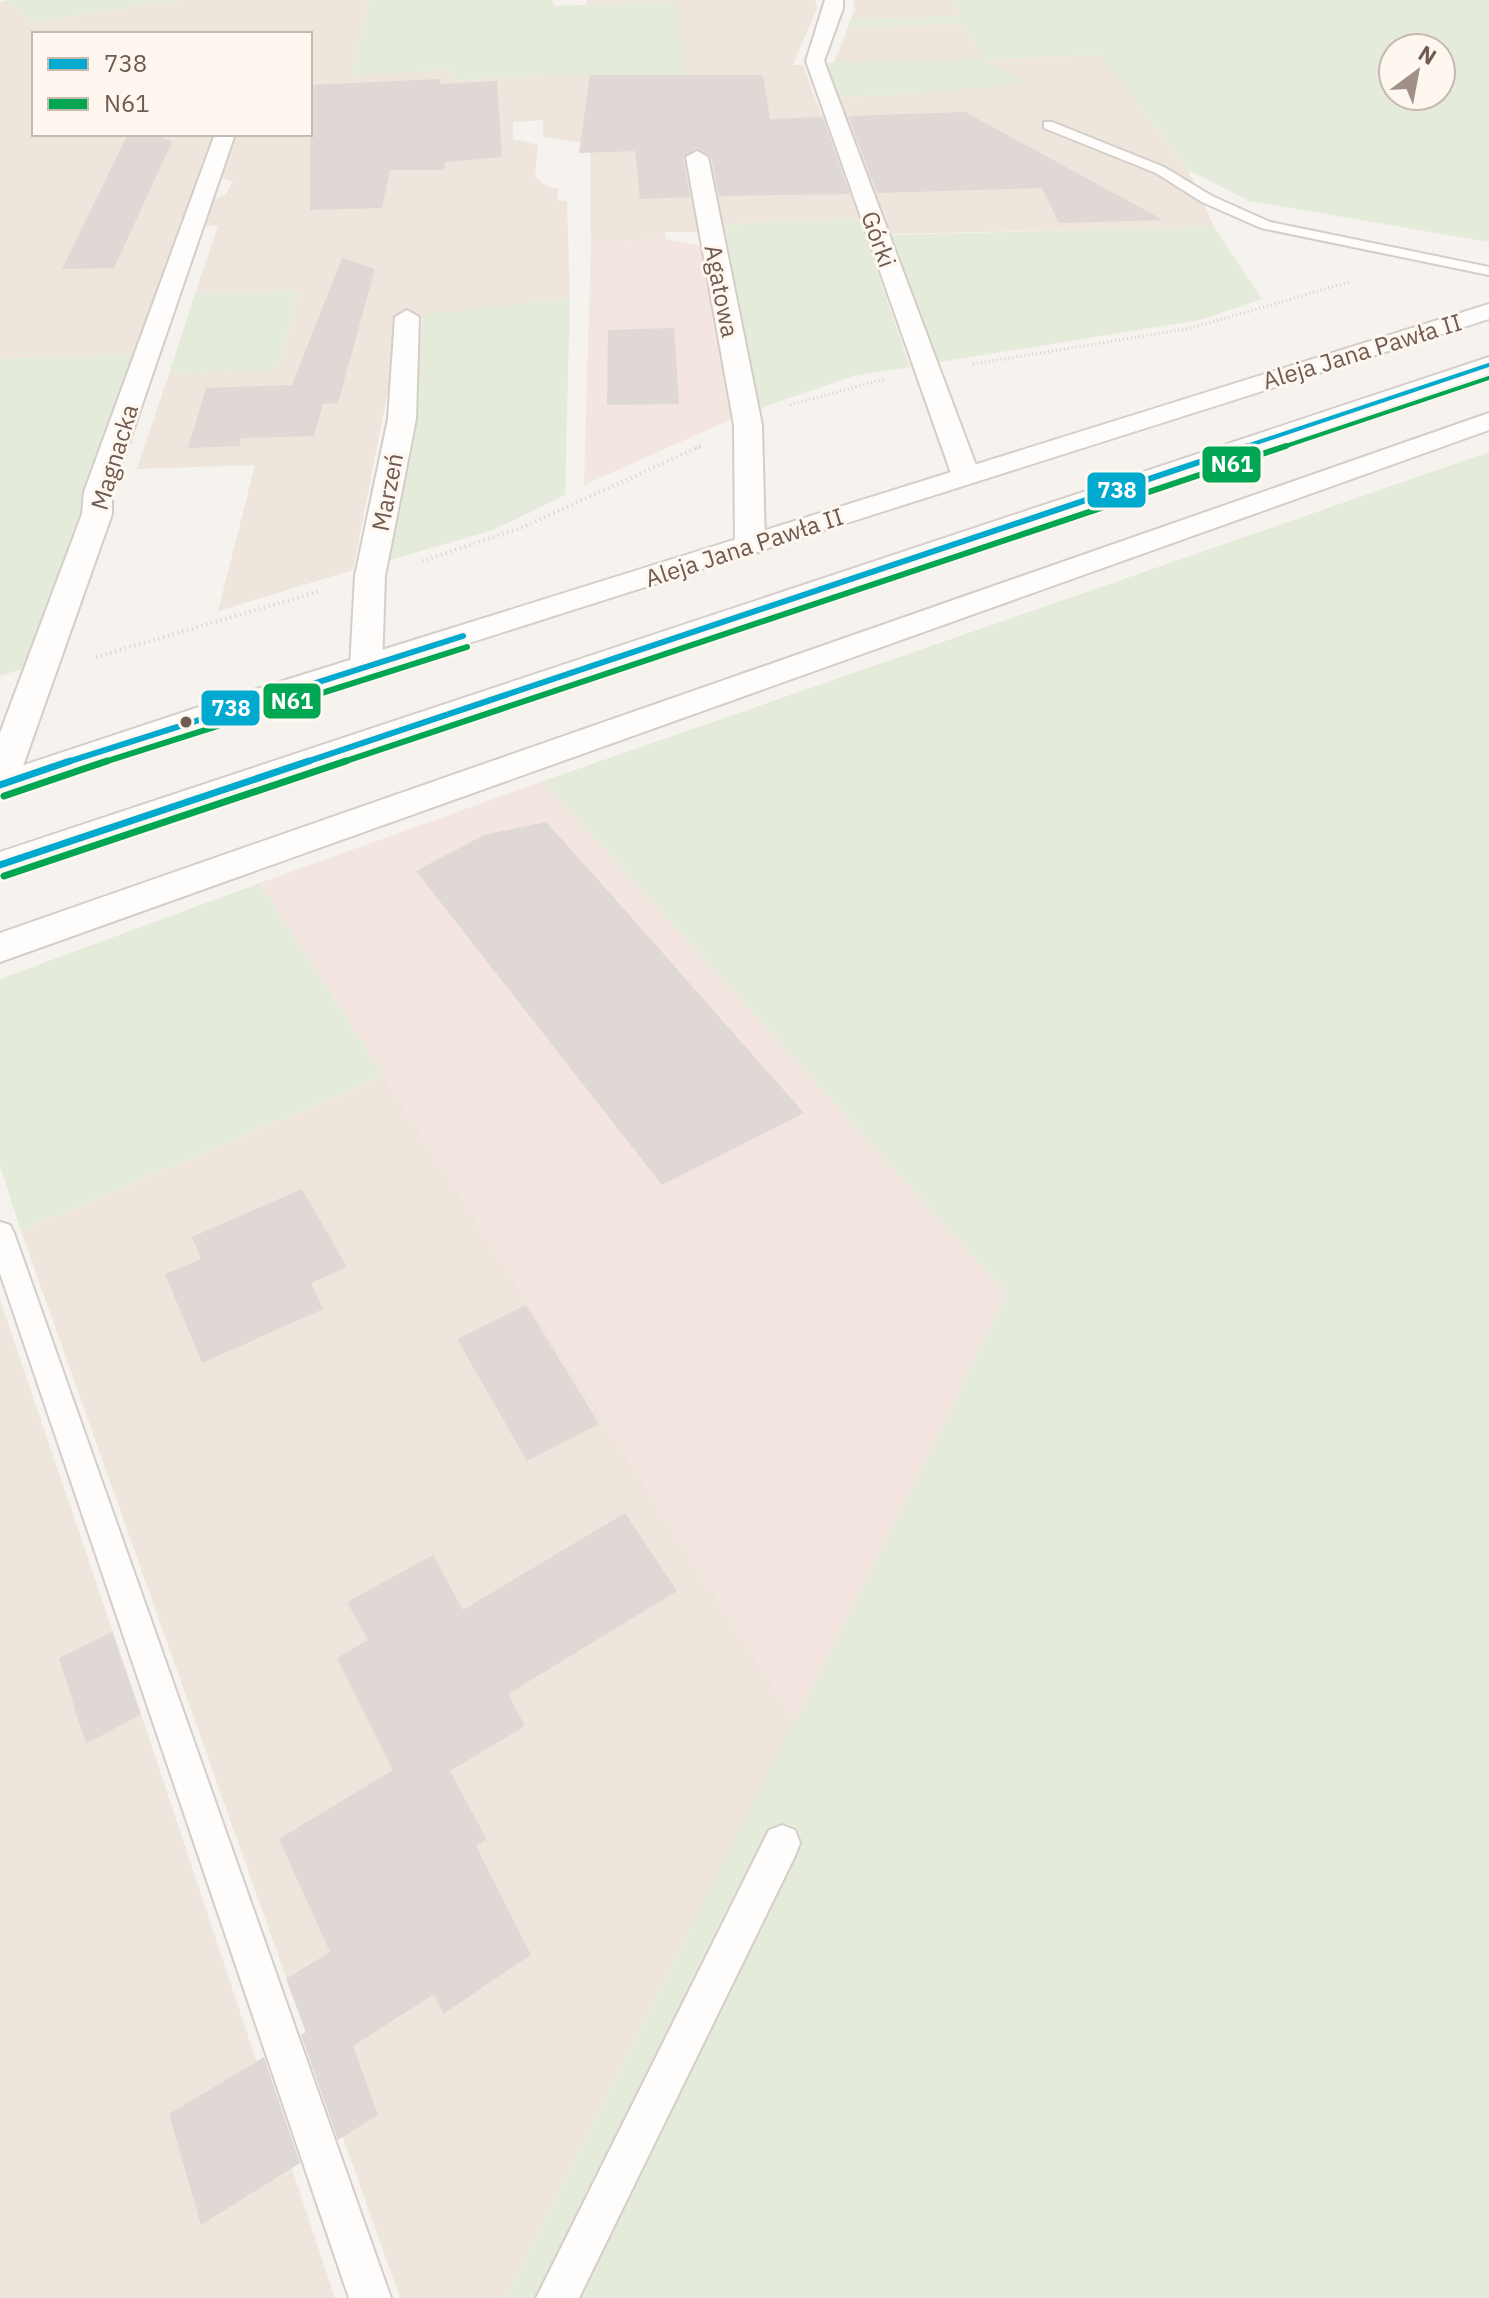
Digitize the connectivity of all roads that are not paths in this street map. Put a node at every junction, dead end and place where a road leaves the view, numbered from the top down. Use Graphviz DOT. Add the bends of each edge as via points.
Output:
graph roads {
  1 [pos="834,0"];
  2 [pos="1048,125"];
  3 [pos="224,136"];
  4 [pos="697,157"];
  5 [pos="1489,271"];
  6 [pos="1489,311"];
  7 [pos="407,317"];
  8 [pos="1482,367"];
  9 [pos="1489,421"];
  10 [pos="966,476"];
  11 [pos="750,546"];
  12 [pos="366,667"];
  13 [pos="0,782"];
  14 [pos="0,865"];
  15 [pos="0,948"];
  16 [pos="0,1233"];
  17 [pos="782,1843"];
  18 [pos="370,2298"];
  19 [pos="557,2298"];
  1 -- 10 [label="street, Górki" via="815,61"];
  2 -- 5 [label="lane" via="1160,170 1207,199 1266,225"];
  3 -- 13 [label="street, Magnacka"];
  4 -- 11 [label="street, Agatowa" via="748,425"];
  6 -- 10 [label="street, Aleja Jana Pawła II"];
  7 -- 12 [label="street, Marzeń" via="402,419 370,576"];
  8 -- 14 [label="street, Aleja Jana Pawła II"];
  9 -- 15 [label="street"];
  10 -- 11 [label="street, Aleja Jana Pawła II"];
  11 -- 12 [label="street, Aleja Jana Pawła II"];
  12 -- 13 [label="street, Aleja Jana Pawła II"];
  16 -- 18 [label="lane"];
  17 -- 19 [label="lane"];
}
